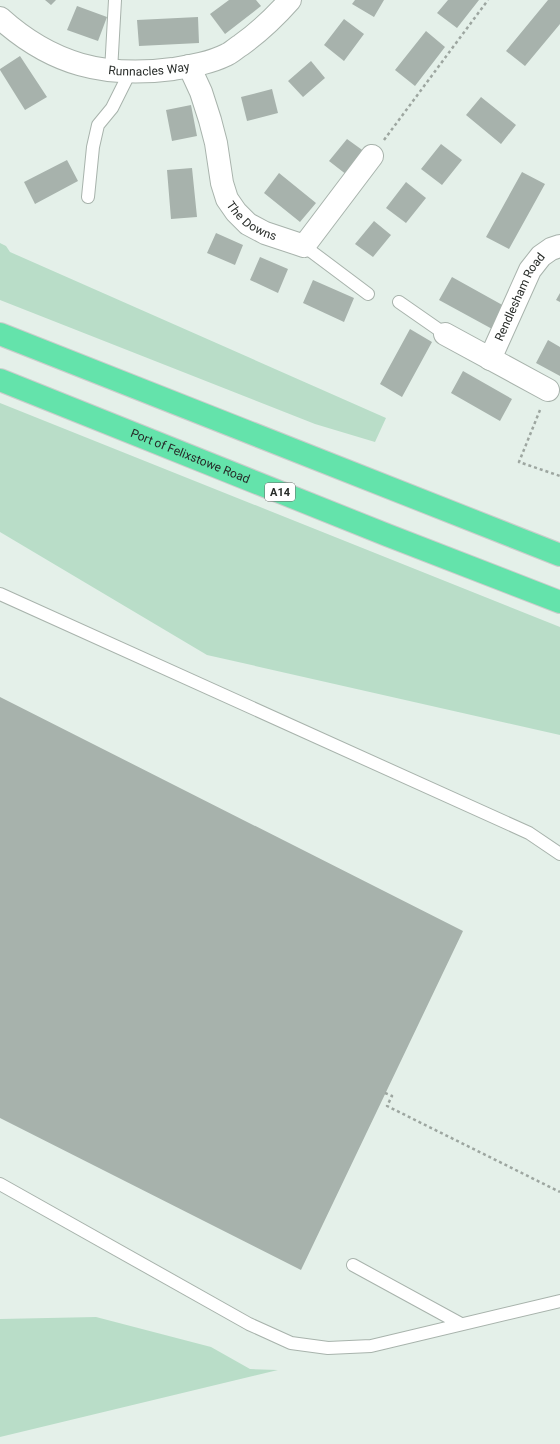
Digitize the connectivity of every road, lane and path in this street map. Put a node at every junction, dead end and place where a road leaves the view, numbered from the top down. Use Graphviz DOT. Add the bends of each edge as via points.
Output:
graph roads {
  1 [pos="115,0"];
  2 [pos="290,0"];
  3 [pos="488,0"];
  4 [pos="0,18"];
  5 [pos="189,66"];
  6 [pos="121,71"];
  7 [pos="372,156"];
  8 [pos="88,197"];
  9 [pos="304,246"];
  10 [pos="560,246"];
  11 [pos="368,294"];
  12 [pos="399,302"];
  13 [pos="0,334"];
  14 [pos="445,334"];
  15 [pos="490,358"];
  16 [pos="0,380"];
  17 [pos="548,390"];
  18 [pos="560,476"];
  19 [pos="560,555"];
  20 [pos="0,594"];
  21 [pos="560,602"];
  22 [pos="560,854"];
  23 [pos="386,1093"];
  24 [pos="0,1184"];
  25 [pos="560,1192"];
  26 [pos="353,1265"];
  27 [pos="560,1301"];
  28 [pos="461,1324"];
  1 -- 6 [label="lane"];
  2 -- 5 [label="street, Runnacles Way" via="267,25 227,55"];
  3 -- 7 [label="path"];
  4 -- 6 [label="street, Runnacles Way" via="29,40 60,58 75,64"];
  5 -- 6 [label="street, Runnacles Way" via="152,71"];
  5 -- 9 [label="street, The Downs" via="210,120 227,198 248,224 265,234"];
  6 -- 8 [label="lane" via="112,108 98,125"];
  7 -- 9 [label="street"];
  9 -- 11 [label="lane"];
  10 -- 15 [label="street, Rendlesham Road" via="541,256 530,270"];
  12 -- 14 [label="lane"];
  13 -- 19 [label="highway"];
  14 -- 15 [label="street"];
  15 -- 17 [label="street"];
  16 -- 21 [label="highway, Port of Felixstowe Road / A14"];
  17 -- 18 [label="path" via="519,462"];
  20 -- 22 [label="lane" via="529,833"];
  23 -- 25 [label="path" via="392,1096 387,1106"];
  24 -- 28 [label="lane" via="249,1324 291,1343 328,1348 371,1346"];
  26 -- 28 [label="lane"];
  27 -- 28 [label="lane"];
}
